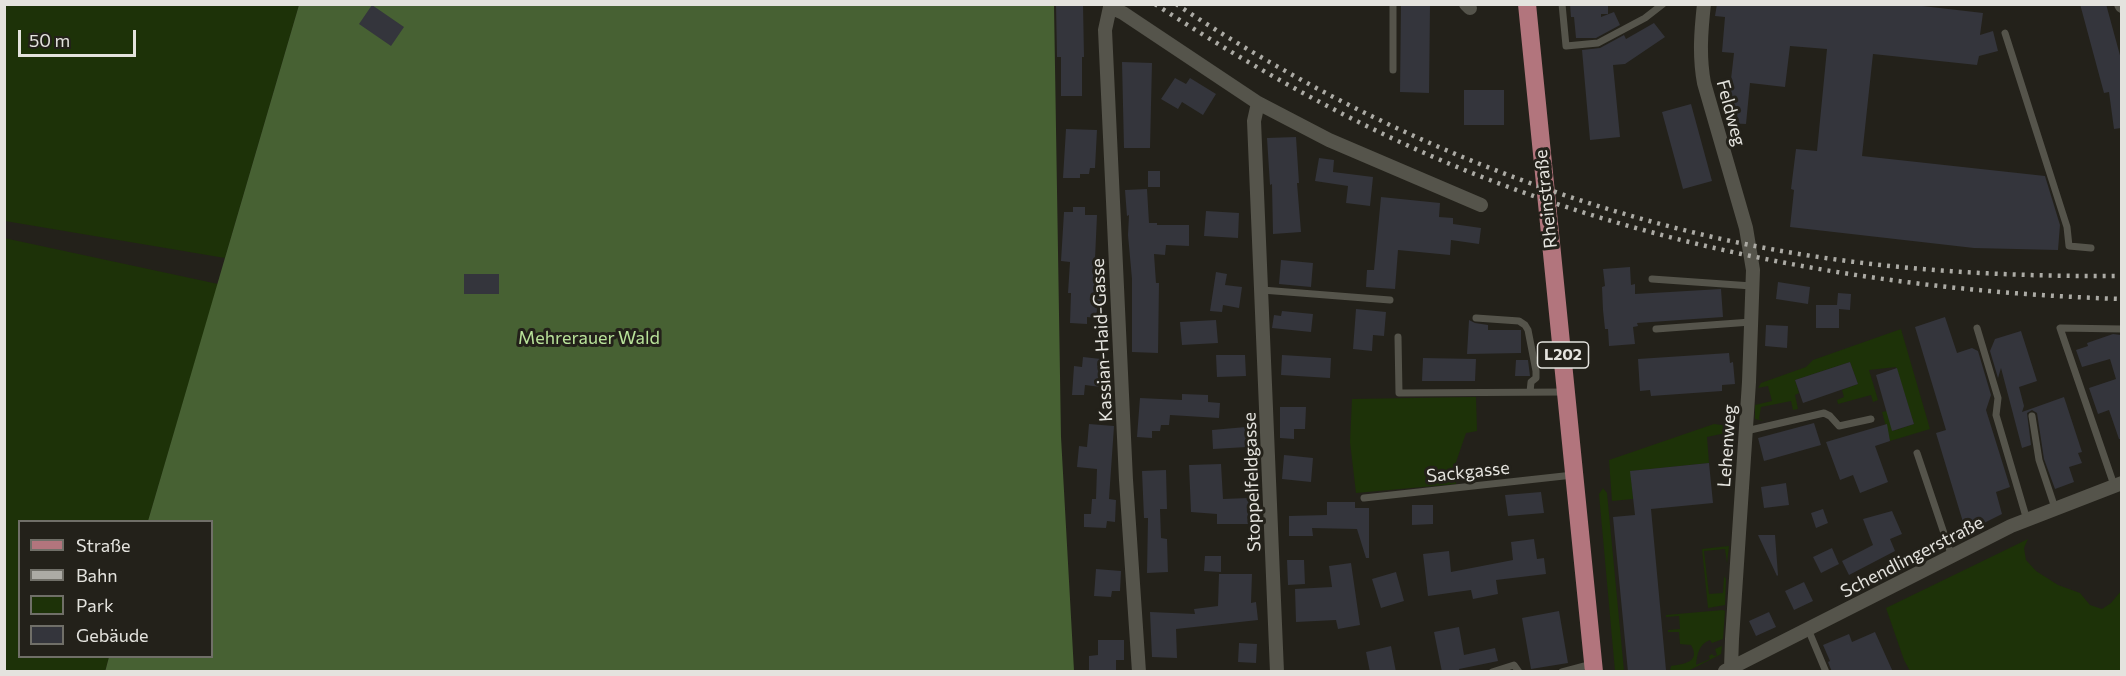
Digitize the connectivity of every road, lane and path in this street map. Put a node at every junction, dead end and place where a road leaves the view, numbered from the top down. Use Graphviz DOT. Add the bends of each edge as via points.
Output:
graph roads {
  1 [pos="1393,4"];
  2 [pos="1527,4"];
  3 [pos="1562,4"];
  4 [pos="1663,4"];
  5 [pos="1704,4"];
  6 [pos="2005,33"];
  7 [pos="1393,70"];
  8 [pos="1258,103"];
  9 [pos="1480,205"];
  10 [pos="1746,228"];
  11 [pos="2091,248"];
  12 [pos="1652,279"];
  13 [pos="1752,286"];
  14 [pos="1262,290"];
  15 [pos="1390,300"];
  16 [pos="1476,318"];
  17 [pos="1751,322"];
  18 [pos="1977,328"];
  19 [pos="2121,328"];
  20 [pos="1656,329"];
  21 [pos="1398,337"];
  22 [pos="1530,392"];
  23 [pos="1567,392"];
  24 [pos="2032,416"];
  25 [pos="1871,419"];
  26 [pos="1746,431"];
  27 [pos="1917,453"];
  28 [pos="1575,475"];
  29 [pos="2118,484"];
  30 [pos="1364,498"];
  31 [pos="2055,508"];
  32 [pos="2027,520"];
  33 [pos="1952,557"];
  34 [pos="1808,629"];
  35 [pos="1594,668"];
  36 [pos="1729,670"];
  37 [pos="1139,672"];
  38 [pos="1277,672"];
  39 [pos="1492,672"];
  40 [pos="1519,672"];
  41 [pos="1562,672"];
  42 [pos="1826,672"];
  1 -- 7 [label="lane"];
  2 -- 23 [label="main road, Rheinstraße / L202"];
  3 -- 4 [label="lane" via="1566,46 1598,43 1646,18"];
  5 -- 10 [label="street, Feldweg" via="1700,63"];
  6 -- 11 [label="lane" via="2067,227 2069,246"];
  8 -- 9 [label="street" via="1329,140"];
  8 -- 14 [label="street, Stoppelfeldgasse" via="1254,122"];
  8 -- 37 [label="street, Kassian-Haid-Gasse" via="1110,7 1105,30"];
  10 -- 13 [label="street, Lehenweg"];
  12 -- 13 [label="lane"];
  13 -- 17 [label="street, Lehenweg"];
  14 -- 15 [label="lane"];
  14 -- 38 [label="street, Stoppelfeldgasse"];
  16 -- 22 [label="lane" via="1519,321 1525,325 1536,370"];
  17 -- 20 [label="lane"];
  17 -- 26 [label="street, Lehenweg"];
  18 -- 32 [label="lane" via="1998,398 1996,415"];
  19 -- 29 [label="lane" via="2060,328"];
  21 -- 22 [label="lane" via="1399,393"];
  22 -- 23 [label="lane"];
  23 -- 28 [label="main road, Rheinstraße / L202"];
  24 -- 31 [label="lane" via="2039,460"];
  25 -- 26 [label="lane" via="1839,426 1824,412"];
  26 -- 36 [label="street, Lehenweg"];
  27 -- 33 [label="lane"];
  28 -- 30 [label="lane, Sackgasse"];
  28 -- 35 [label="main road, Rheinstraße / L202"];
  29 -- 31 [label="street, Schendlingerstraße"];
  31 -- 32 [label="street, Schendlingerstraße"];
  32 -- 33 [label="street, Schendlingerstraße"];
  33 -- 34 [label="street, Schendlingerstraße"];
  34 -- 36 [label="street, Schendlingerstraße"];
  34 -- 42 [label="lane"];
  35 -- 41 [label="lane"];
  39 -- 40 [label="lane" via="1514,665"];
}
